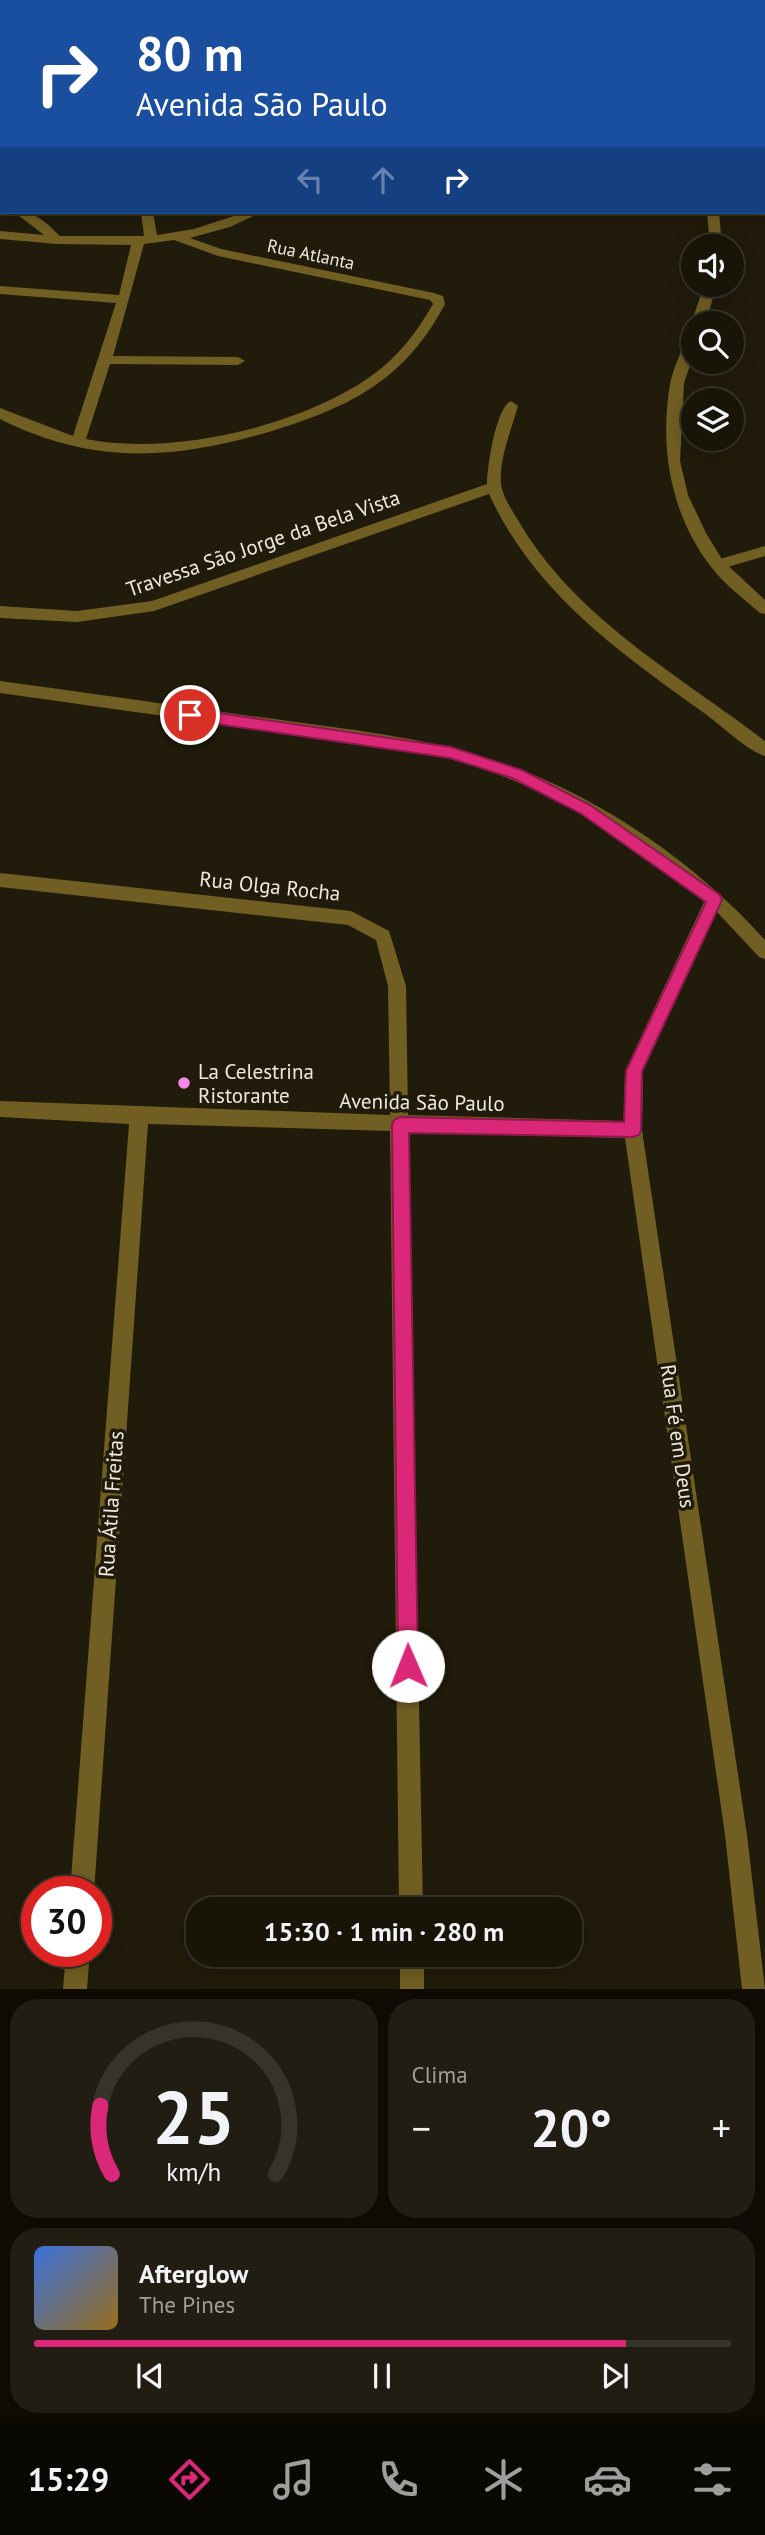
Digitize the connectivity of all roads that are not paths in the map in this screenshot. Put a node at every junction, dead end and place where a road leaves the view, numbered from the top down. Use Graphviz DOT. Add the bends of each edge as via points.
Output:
graph roads {
  1 [pos="24,214"];
  2 [pos="147,214"];
  3 [pos="251,214"];
  4 [pos="713,214"];
  5 [pos="716,234"];
  6 [pos="0,235"];
  7 [pos="179,238"];
  8 [pos="58,240"];
  9 [pos="145,241"];
  10 [pos="0,290"];
  11 [pos="124,299"];
  12 [pos="105,360"];
  13 [pos="238,361"];
  14 [pos="681,372"];
  15 [pos="511,406"];
  16 [pos="0,412"];
  17 [pos="78,443"];
  18 [pos="493,487"];
  19 [pos="765,551"];
  20 [pos="718,565"];
  21 [pos="765,609"];
  22 [pos="0,612"];
  23 [pos="0,687"];
  24 [pos="765,750"];
  25 [pos="0,880"];
  26 [pos="715,900"];
  27 [pos="765,952"];
  28 [pos="0,1109"];
  29 [pos="139,1116"];
  30 [pos="400,1125"];
  31 [pos="633,1130"];
  32 [pos="83,1876"];
  33 [pos="411,1897"];
  34 [pos="77,1967"];
  35 [pos="412,1967"];
  36 [pos="75,1989"];
  37 [pos="412,1989"];
  38 [pos="754,1989"];
  1 -- 8 [label="street"];
  2 -- 9 [label="street"];
  3 -- 7 [label="street"];
  4 -- 5 [label="street"];
  6 -- 8 [label="street"];
  7 -- 9 [label="street"];
  7 -- 17 [label="street, Rua Atlanta" via="218,252 438,299 439,304 407,354 378,379 324,408 195,445 155,450"];
  8 -- 9 [label="street"];
  9 -- 11 [label="street"];
  10 -- 11 [label="street"];
  11 -- 12 [label="street"];
  12 -- 13 [label="street"];
  12 -- 17 [label="street"];
  14 -- 20 [label="street" via="673,461 686,505"];
  15 -- 18 [label="street"];
  16 -- 17 [label="street"];
  18 -- 22 [label="street, Travessa São Jorge da Bela Vista" via="154,606 114,615 46,618"];
  18 -- 24 [label="street" via="523,545 582,613 628,653 720,713"];
  19 -- 20 [label="street"];
  20 -- 21 [label="street"];
  23 -- 26 [label="street" via="451,752 517,774 585,809"];
  25 -- 30 [label="street, Rua Olga Rocha" via="351,918 383,936 397,986"];
  26 -- 27 [label="street"];
  26 -- 31 [label="street, Rua Fé em Deus" via="634,1071"];
  28 -- 29 [label="street, Avenida São Paulo"];
  29 -- 30 [label="street, Avenida São Paulo"];
  29 -- 32 [label="street, Rua Átila Freitas"];
  30 -- 31 [label="street, Avenida São Paulo"];
  30 -- 33 [label="street, Rua Olga Rocha"];
  31 -- 38 [label="street, Rua Fé em Deus" via="736,1835"];
  34 -- 36 [label="street"];
  35 -- 37 [label="street"];
}
